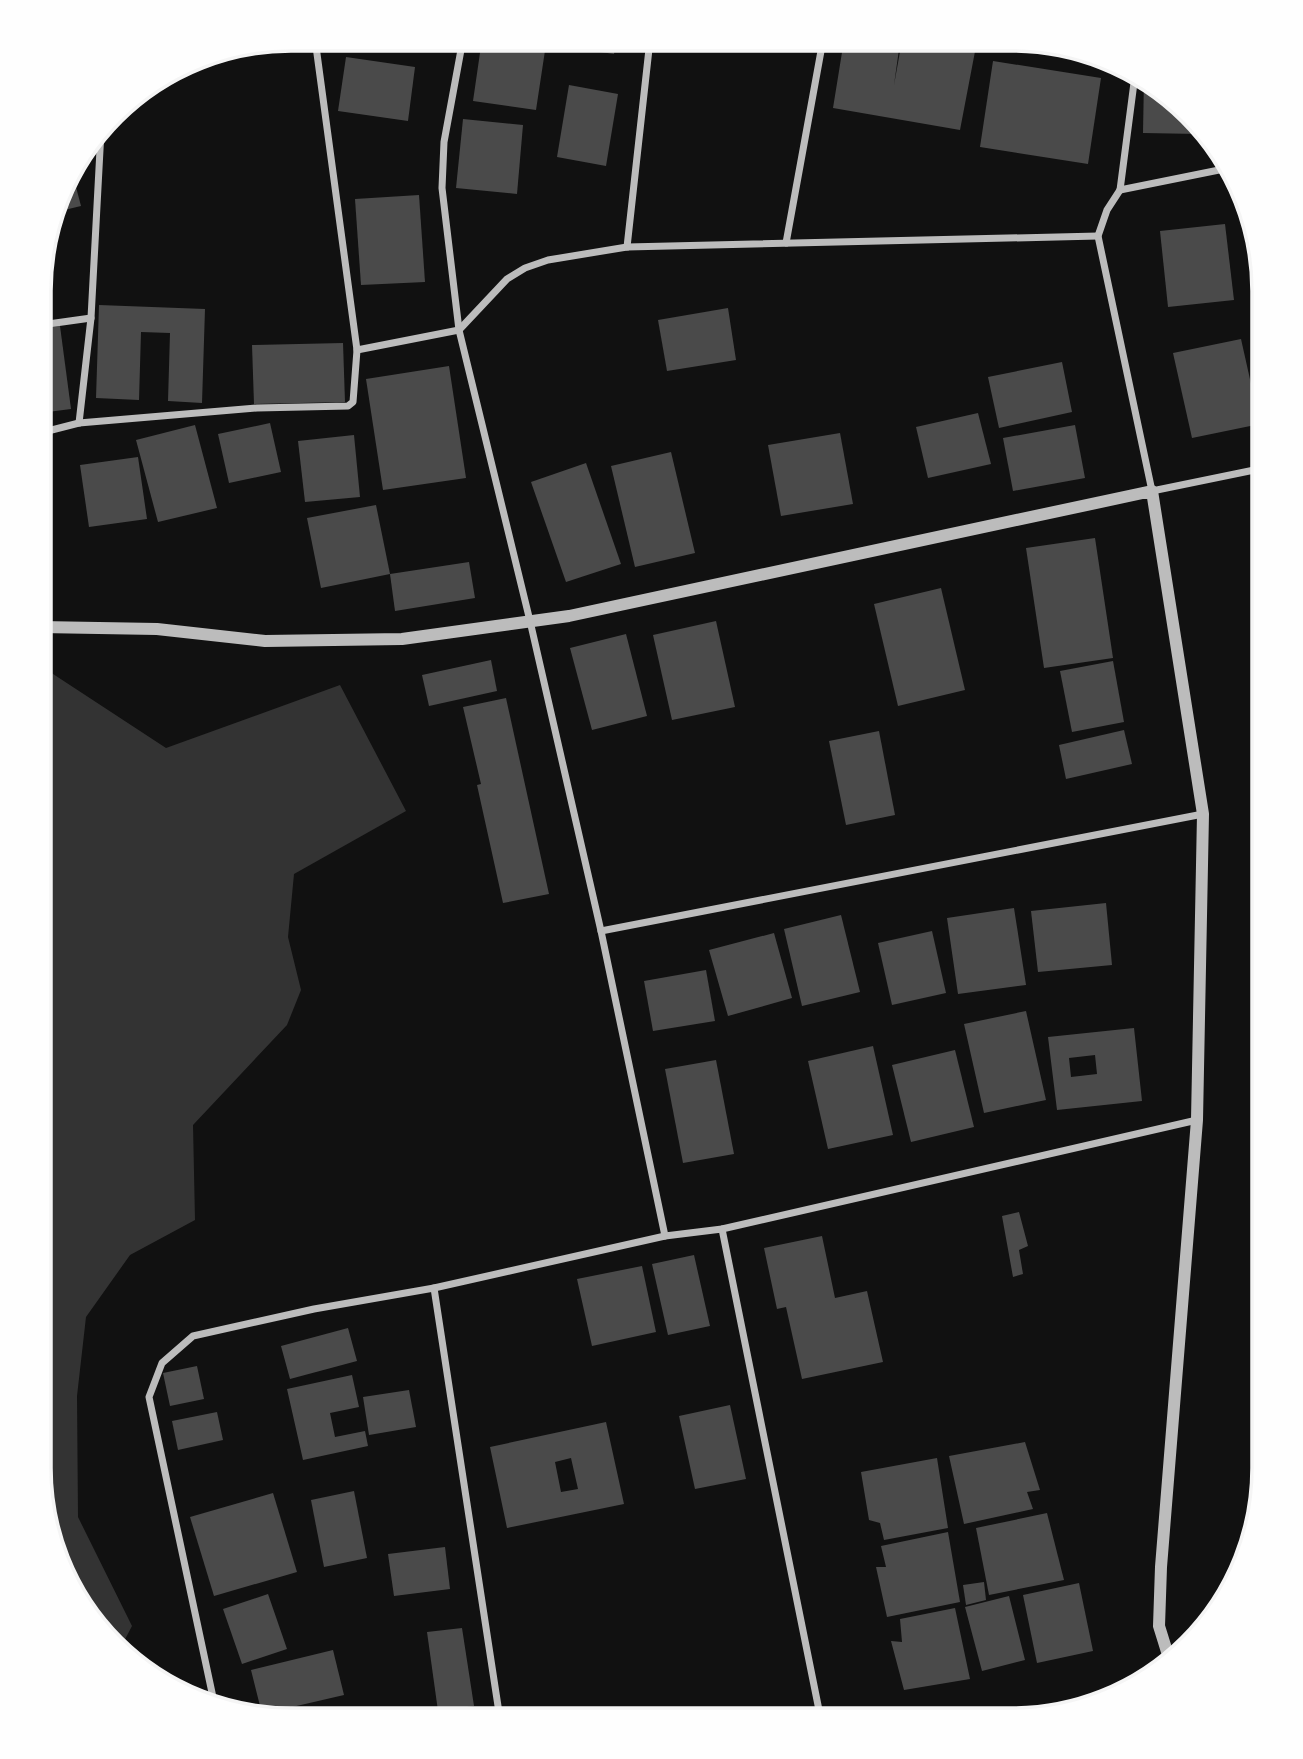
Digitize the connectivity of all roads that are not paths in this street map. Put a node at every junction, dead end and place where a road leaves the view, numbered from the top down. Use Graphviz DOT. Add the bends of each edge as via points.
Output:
graph roads {
  1 [pos="317,51"];
  2 [pos="461,51"];
  3 [pos="649,51"];
  4 [pos="821,51"];
  5 [pos="1134,84"];
  6 [pos="99,147"];
  7 [pos="1219,170"];
  8 [pos="1119,190"];
  9 [pos="1098,236"];
  10 [pos="786,243"];
  11 [pos="627,247"];
  12 [pos="91,318"];
  13 [pos="51,324"];
  14 [pos="459,330"];
  15 [pos="357,351"];
  16 [pos="79,423"];
  17 [pos="51,430"];
  18 [pos="1252,470"];
  19 [pos="1152,491"];
  20 [pos="530,621"];
  21 [pos="51,627"];
  22 [pos="1203,814"];
  23 [pos="601,931"];
  24 [pos="1196,1120"];
  25 [pos="722,1229"];
  26 [pos="665,1236"];
  27 [pos="434,1288"];
  28 [pos="1167,1651"];
  29 [pos="212,1694"];
  30 [pos="497,1708"];
  31 [pos="819,1708"];
  1 -- 15 [label="street"];
  2 -- 14 [label="street" via="444,142 442,188"];
  3 -- 11 [label="street"];
  4 -- 10 [label="street"];
  5 -- 8 [label="street"];
  6 -- 12 [label="street"];
  7 -- 8 [label="street"];
  8 -- 9 [label="street"];
  9 -- 10 [label="street"];
  9 -- 19 [label="street"];
  10 -- 11 [label="street"];
  11 -- 14 [label="street" via="525,268 507,279"];
  12 -- 13 [label="street"];
  12 -- 16 [label="street"];
  14 -- 15 [label="street"];
  14 -- 20 [label="street"];
  15 -- 16 [label="street" via="356,396 348,406 257,408"];
  16 -- 17 [label="street"];
  18 -- 19 [label="street"];
  19 -- 20 [label="street"];
  19 -- 22 [label="street"];
  20 -- 21 [label="street" via="402,639 265,640 158,628"];
  20 -- 23 [label="street"];
  22 -- 23 [label="street"];
  22 -- 24 [label="street"];
  23 -- 26 [label="street"];
  24 -- 25 [label="street"];
  24 -- 28 [label="street" via="1161,1567 1159,1626"];
  25 -- 26 [label="street"];
  25 -- 31 [label="street"];
  26 -- 27 [label="street"];
  27 -- 29 [label="street" via="193,1336 162,1363 149,1397"];
  27 -- 30 [label="street"];
}
